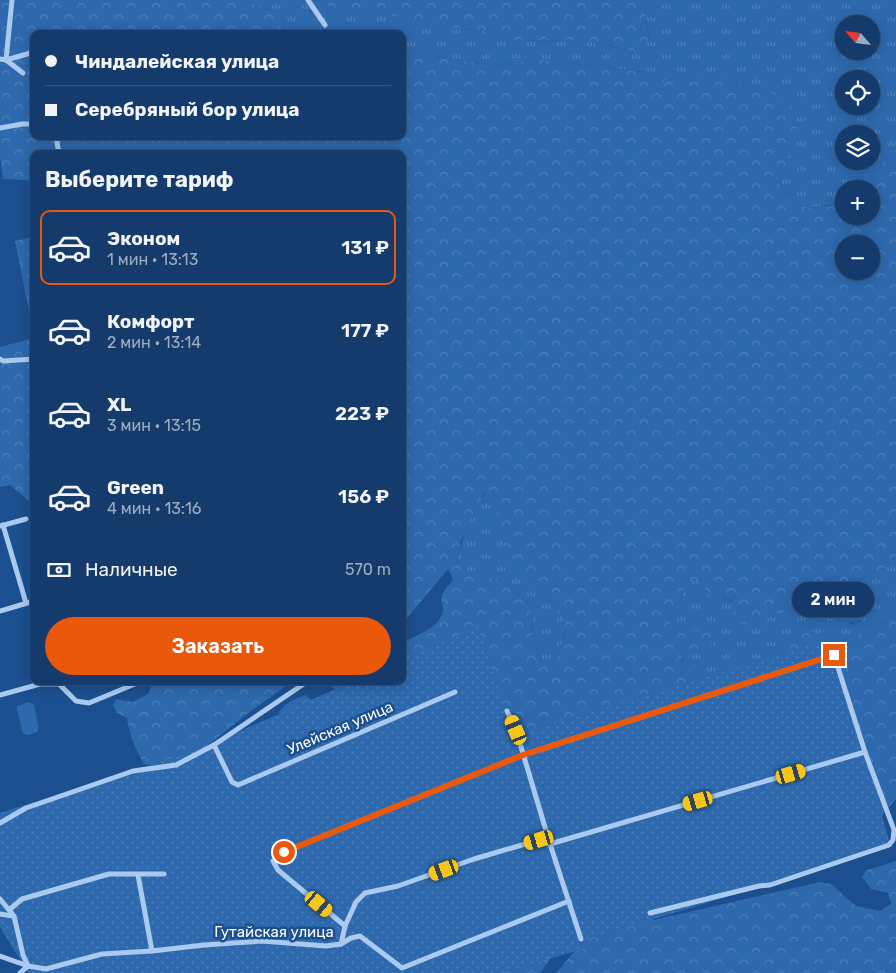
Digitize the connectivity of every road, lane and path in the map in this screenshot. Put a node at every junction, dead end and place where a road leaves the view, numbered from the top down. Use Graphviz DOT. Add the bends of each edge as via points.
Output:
graph roads {
  1 [pos="12,0"];
  2 [pos="308,0"];
  3 [pos="325,25"];
  4 [pos="30,53"];
  5 [pos="0,59"];
  6 [pos="6,60"];
  7 [pos="24,73"];
  8 [pos="30,124"];
  9 [pos="0,128"];
  10 [pos="0,359"];
  11 [pos="30,359"];
  12 [pos="26,518"];
  13 [pos="2,525"];
  14 [pos="30,602"];
  15 [pos="26,603"];
  16 [pos="0,611"];
  17 [pos="36,685"];
  18 [pos="60,685"];
  19 [pos="124,685"];
  20 [pos="131,685"];
  21 [pos="302,685"];
  22 [pos="122,688"];
  23 [pos="455,692"];
  24 [pos="0,695"];
  25 [pos="508,711"];
  26 [pos="214,745"];
  27 [pos="865,752"];
  28 [pos="523,755"];
  29 [pos="0,823"];
  30 [pos="550,844"];
  31 [pos="164,874"];
  32 [pos="138,875"];
  33 [pos="0,899"];
  34 [pos="569,901"];
  35 [pos="9,910"];
  36 [pos="0,914"];
  37 [pos="650,914"];
  38 [pos="14,916"];
  39 [pos="346,926"];
  40 [pos="581,939"];
  41 [pos="341,944"];
  42 [pos="152,951"];
  43 [pos="0,956"];
  44 [pos="28,966"];
  45 [pos="20,973"];
  1 -- 6 [label="street"];
  2 -- 3 [label="street"];
  4 -- 6 [label="street"];
  5 -- 6 [label="street"];
  6 -- 7 [label="street"];
  8 -- 9 [label="street"];
  10 -- 11 [label="street"];
  12 -- 13 [label="street"];
  13 -- 15 [label="street"];
  14 -- 15 [label="street"];
  15 -- 16 [label="street"];
  17 -- 24 [label="street"];
  18 -- 22 [label="street" via="76,701 89,704"];
  19 -- 22 [label="street"];
  20 -- 22 [label="street"];
  21 -- 26 [label="street"];
  23 -- 26 [label="street, Улейская улица" via="238,785"];
  25 -- 28 [label="street"];
  26 -- 29 [label="street" via="176,765 133,771 26,808"];
  27 -- 28 [label="street" via="834,655"];
  27 -- 30 [label="street"];
  27 -- 37 [label="street" via="894,830 889,846 770,885"];
  28 -- 30 [label="street"];
  28 -- 39 [label="street" via="284,852 274,861 278,870"];
  30 -- 34 [label="street"];
  30 -- 39 [label="street" via="539,840 398,886 365,893 356,902"];
  31 -- 32 [label="street"];
  32 -- 35 [label="street" via="109,874 22,899"];
  32 -- 42 [label="street"];
  33 -- 35 [label="street"];
  34 -- 40 [label="street"];
  34 -- 41 [label="street, Гутайская улица" via="402,968 360,936"];
  35 -- 38 [label="street"];
  36 -- 38 [label="street"];
  38 -- 44 [label="street"];
  39 -- 41 [label="street"];
  41 -- 42 [label="street, Гутайская улица" via="326,946 262,941"];
  42 -- 44 [label="street, Гутайская улица" via="102,954 46,969"];
  43 -- 44 [label="street"];
  44 -- 45 [label="street"];
}
